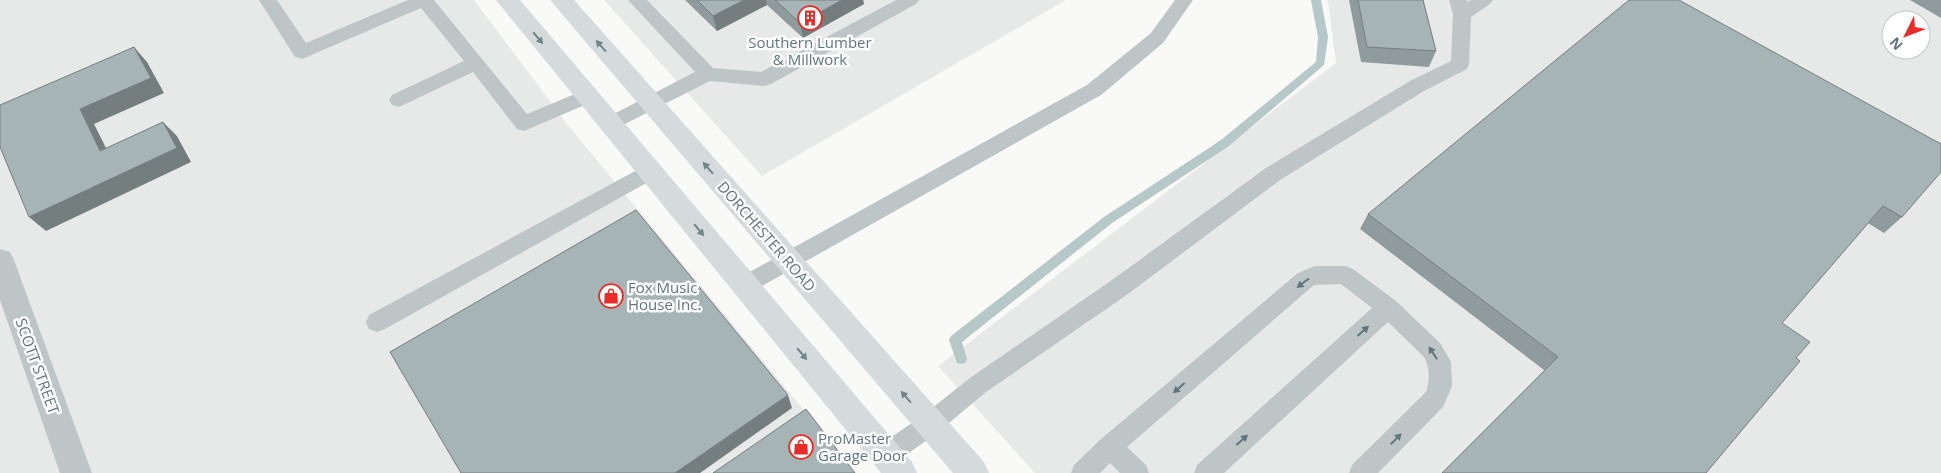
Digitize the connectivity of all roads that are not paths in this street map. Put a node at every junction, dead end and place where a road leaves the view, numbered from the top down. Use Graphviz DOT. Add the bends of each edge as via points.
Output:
graph roads {
  1 [pos="268,0"];
  2 [pos="424,0"];
  3 [pos="507,0"];
  4 [pos="561,0"];
  5 [pos="637,0"];
  6 [pos="910,0"];
  7 [pos="1184,0"];
  8 [pos="1484,0"];
  9 [pos="1460,7"];
  10 [pos="476,63"];
  11 [pos="708,74"];
  12 [pos="587,96"];
  13 [pos="399,100"];
  14 [pos="652,104"];
  15 [pos="611,124"];
  16 [pos="650,171"];
  17 [pos="0,260"];
  18 [pos="789,261"];
  19 [pos="745,285"];
  20 [pos="7,299"];
  21 [pos="1388,308"];
  22 [pos="377,322"];
  23 [pos="930,424"];
  24 [pos="1110,447"];
  25 [pos="894,464"];
  26 [pos="968,471"];
  27 [pos="76,473"];
  28 [pos="1083,473"];
  29 [pos="1136,473"];
  30 [pos="1206,473"];
  31 [pos="1361,473"];
  1 -- 2 [label="lane" via="302,52"];
  2 -- 10 [label="lane"];
  3 -- 12 [label="main road, one-way"];
  14 -- 4 [label="main road, DORCHESTER ROAD, one-way"];
  5 -- 11 [label="lane"];
  6 -- 11 [label="lane" via="764,79"];
  7 -- 18 [label="lane" via="1157,38 1094,90"];
  8 -- 9 [label="lane"];
  9 -- 23 [label="lane" via="1460,64 1417,86 1273,174 1120,287 978,385"];
  10 -- 12 [label="lane" via="524,124"];
  10 -- 13 [label="lane"];
  11 -- 14 [label="lane"];
  12 -- 15 [label="main road"];
  14 -- 15 [label="lane"];
  18 -- 14 [label="main road, DORCHESTER ROAD, one-way"];
  15 -- 16 [label="main road"];
  16 -- 19 [label="main road, one-way"];
  16 -- 22 [label="lane"];
  17 -- 20 [label="street, SCOTT STREET"];
  18 -- 19 [label="lane"];
  23 -- 18 [label="main road, DORCHESTER ROAD, one-way"];
  19 -- 25 [label="main road, one-way"];
  20 -- 27 [label="street, SCOTT STREET"];
  21 -- 24 [label="lane, one-way" via="1345,275 1315,275 1306,279"];
  30 -- 21 [label="lane, one-way"];
  31 -- 21 [label="lane, one-way" via="1436,399 1440,386 1439,362 1432,350"];
  23 -- 25 [label="lane"];
  23 -- 26 [label="main road, DORCHESTER ROAD"];
  24 -- 28 [label="lane"];
  24 -- 29 [label="lane"];
}
